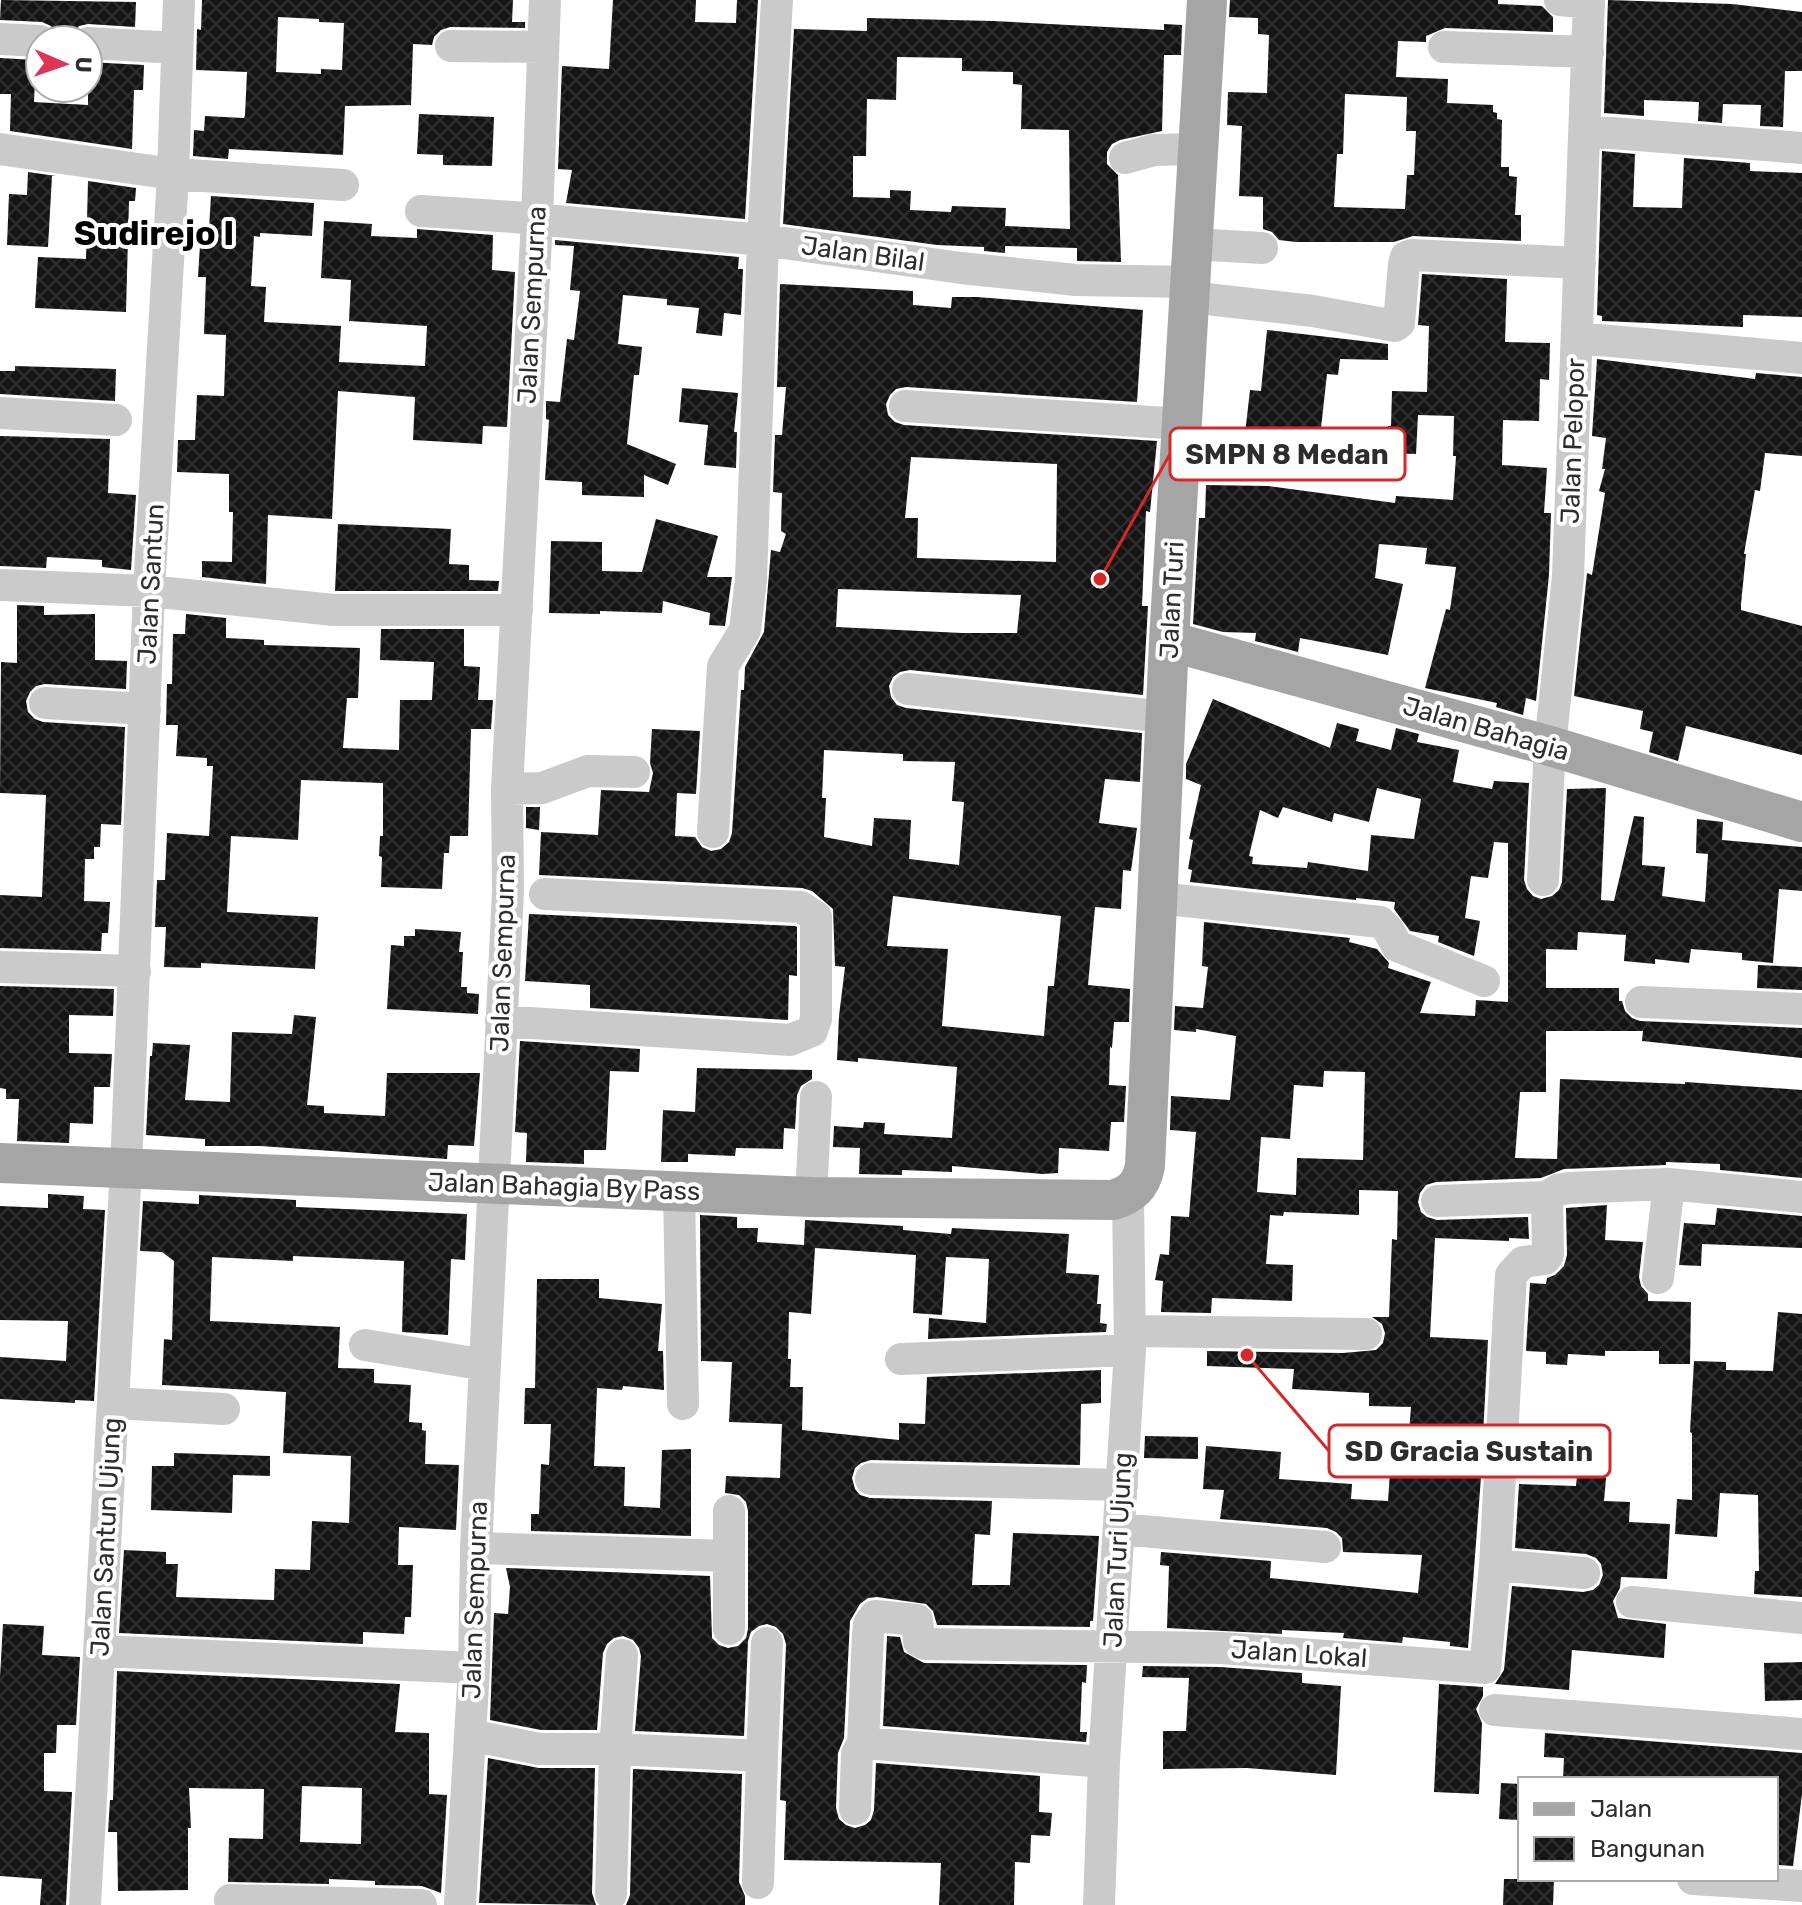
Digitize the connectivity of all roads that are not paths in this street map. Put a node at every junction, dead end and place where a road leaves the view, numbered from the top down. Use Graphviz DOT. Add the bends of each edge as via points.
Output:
graph roads {
  1 [pos="179,0"];
  2 [pos="545,0"];
  3 [pos="777,0"];
  4 [pos="1207,0"];
  5 [pos="1579,1"];
  6 [pos="0,39"];
  7 [pos="24,40"];
  8 [pos="104,44"];
  9 [pos="451,46"];
  10 [pos="543,47"];
  11 [pos="1444,47"];
  12 [pos="177,48"];
  13 [pos="1588,52"];
  14 [pos="1586,131"];
  15 [pos="1802,148"];
  16 [pos="0,149"];
  17 [pos="1198,149"];
  18 [pos="1125,158"];
  19 [pos="173,174"];
  20 [pos="343,185"];
  21 [pos="421,211"];
  22 [pos="537,220"];
  23 [pos="763,240"];
  24 [pos="1262,248"];
  25 [pos="1580,263"];
  26 [pos="1191,274"];
  27 [pos="1577,338"];
  28 [pos="1802,358"];
  29 [pos="905,406"];
  30 [pos="0,413"];
  31 [pos="116,420"];
  32 [pos="1182,424"];
  33 [pos="0,585"];
  34 [pos="149,591"];
  35 [pos="517,610"];
  36 [pos="1169,641"];
  37 [pos="908,689"];
  38 [pos="45,703"];
  39 [pos="145,709"];
  40 [pos="1166,717"];
  41 [pos="1550,746"];
  42 [pos="634,772"];
  43 [pos="507,789"];
  44 [pos="1802,822"];
  45 [pos="713,832"];
  46 [pos="1543,880"];
  47 [pos="528,893"];
  48 [pos="1158,898"];
  49 [pos="0,967"];
  50 [pos="135,971"];
  51 [pos="1484,981"];
  52 [pos="1641,1002"];
  53 [pos="1802,1009"];
  54 [pos="501,1021"];
  55 [pos="816,1097"];
  56 [pos="0,1163"];
  57 [pos="126,1169"];
  58 [pos="494,1184"];
  59 [pos="1669,1184"];
  60 [pos="679,1192"];
  61 [pos="1128,1195"];
  62 [pos="811,1197"];
  63 [pos="1547,1197"];
  64 [pos="1802,1197"];
  65 [pos="1437,1201"];
  66 [pos="1658,1278"];
  67 [pos="1366,1334"];
  68 [pos="1130,1340"];
  69 [pos="365,1345"];
  70 [pos="901,1359"];
  71 [pos="485,1365"];
  72 [pos="113,1403"];
  73 [pos="683,1404"];
  74 [pos="224,1409"];
  75 [pos="871,1479"];
  76 [pos="1122,1485"];
  77 [pos="729,1511"];
  78 [pos="1119,1529"];
  79 [pos="1325,1547"];
  80 [pos="476,1548"];
  81 [pos="729,1556"];
  82 [pos="1495,1565"];
  83 [pos="1584,1573"];
  84 [pos="1632,1602"];
  85 [pos="1802,1618"];
  86 [pos="729,1629"];
  87 [pos="767,1643"];
  88 [pos="1112,1646"];
  89 [pos="100,1651"];
  90 [pos="622,1655"];
  91 [pos="474,1668"];
  92 [pos="1495,1710"];
  93 [pos="1802,1734"];
  94 [pos="470,1738"];
  95 [pos="863,1743"];
  96 [pos="615,1749"];
  97 [pos="762,1756"];
  98 [pos="1104,1762"];
  99 [pos="855,1809"];
  100 [pos="1724,1881"];
  101 [pos="758,1883"];
  102 [pos="1802,1886"];
  103 [pos="611,1894"];
  104 [pos="230,1900"];
  105 [pos="85,1905"];
  106 [pos="421,1905"];
  107 [pos="460,1905"];
  108 [pos="1099,1905"];
  1 -- 12 [label="street, Jalan Santun"];
  2 -- 10 [label="street, Jalan Sempurna"];
  3 -- 23 [label="street"];
  4 -- 17 [label="main road, Jalan Turi"];
  5 -- 13 [label="street, Jalan Pelopor"];
  6 -- 7 [label="street"];
  8 -- 12 [label="street"];
  9 -- 10 [label="street"];
  10 -- 22 [label="street, Jalan Sempurna"];
  11 -- 13 [label="street"];
  12 -- 19 [label="street, Jalan Santun"];
  13 -- 14 [label="street, Jalan Pelopor"];
  14 -- 15 [label="street"];
  14 -- 25 [label="street, Jalan Pelopor"];
  16 -- 19 [label="street"];
  17 -- 18 [label="street" via="1154,150"];
  17 -- 26 [label="main road, Jalan Turi"];
  19 -- 20 [label="street"];
  19 -- 34 [label="street, Jalan Santun"];
  21 -- 22 [label="street, Jalan Bilal"];
  22 -- 23 [label="street, Jalan Bilal"];
  22 -- 35 [label="street, Jalan Sempurna"];
  23 -- 26 [label="street, Jalan Bilal" via="1062,279"];
  23 -- 45 [label="street" via="751,579 745,630 723,666"];
  24 -- 26 [label="street"];
  25 -- 26 [label="street" via="1406,257 1395,326 1313,311"];
  25 -- 27 [label="street, Jalan Pelopor"];
  26 -- 32 [label="main road, Jalan Turi"];
  27 -- 28 [label="street"];
  27 -- 41 [label="street, Jalan Pelopor" via="1568,576"];
  29 -- 32 [label="street"];
  30 -- 31 [label="street"];
  32 -- 36 [label="main road, Jalan Turi"];
  33 -- 34 [label="street"];
  34 -- 35 [label="street" via="334,610"];
  34 -- 39 [label="street, Jalan Santun"];
  35 -- 43 [label="street, Jalan Sempurna"];
  36 -- 40 [label="main road, Jalan Turi"];
  36 -- 41 [label="main road, Jalan Bahagia"];
  37 -- 40 [label="street"];
  38 -- 39 [label="street"];
  39 -- 50 [label="street, Jalan Santun"];
  40 -- 48 [label="main road, Jalan Turi"];
  41 -- 44 [label="main road, Jalan Bahagia"];
  41 -- 46 [label="street, Jalan Pelopor"];
  42 -- 43 [label="street" via="588,771 542,788"];
  43 -- 47 [label="street, Jalan Sempurna"];
  47 -- 54 [label="street, Jalan Sempurna"];
  47 -- 54 [label="street" via="801,907 816,917 816,1019 812,1031 790,1040"];
  48 -- 51 [label="street" via="1380,922 1397,946"];
  48 -- 61 [label="main road, Jalan Turi" via="1145,1166 1138,1186"];
  49 -- 50 [label="street"];
  50 -- 57 [label="street, Jalan Santun"];
  52 -- 53 [label="street"];
  54 -- 58 [label="street, Jalan Sempurna"];
  55 -- 62 [label="street"];
  56 -- 57 [label="main road, Jalan Bahagia By Pass"];
  57 -- 58 [label="main road, Jalan Bahagia By Pass"];
  57 -- 72 [label="street, Jalan Santun Ujung"];
  58 -- 60 [label="main road, Jalan Bahagia By Pass"];
  58 -- 71 [label="street, Jalan Sempurna"];
  59 -- 63 [label="street" via="1568,1188"];
  59 -- 64 [label="street"];
  59 -- 66 [label="street"];
  60 -- 62 [label="main road, Jalan Bahagia By Pass"];
  60 -- 73 [label="street"];
  61 -- 62 [label="main road, Jalan Bahagia By Pass" via="1113,1200"];
  61 -- 68 [label="street, Jalan Turi Ujung"];
  63 -- 65 [label="street"];
  63 -- 82 [label="street" via="1548,1255 1523,1262 1511,1275"];
  67 -- 68 [label="street"];
  68 -- 70 [label="street"];
  68 -- 76 [label="street, Jalan Turi Ujung"];
  69 -- 71 [label="street"];
  71 -- 80 [label="street, Jalan Sempurna"];
  72 -- 74 [label="street"];
  72 -- 89 [label="street, Jalan Santun Ujung"];
  75 -- 76 [label="street"];
  76 -- 78 [label="street, Jalan Turi Ujung"];
  77 -- 81 [label="street"];
  78 -- 79 [label="street"];
  78 -- 88 [label="street, Jalan Turi Ujung"];
  80 -- 81 [label="street"];
  80 -- 91 [label="street, Jalan Sempurna"];
  81 -- 86 [label="street"];
  82 -- 83 [label="street"];
  82 -- 88 [label="street, Jalan Lokal" via="1485,1668 1221,1648"];
  84 -- 85 [label="street"];
  87 -- 97 [label="street"];
  88 -- 95 [label="street, Jalan Lokal" via="925,1644 919,1641 917,1620 875,1616 868,1634"];
  88 -- 98 [label="street, Jalan Turi Ujung"];
  89 -- 91 [label="street"];
  89 -- 105 [label="street, Jalan Santun Ujung"];
  90 -- 96 [label="street"];
  91 -- 94 [label="street, Jalan Sempurna"];
  92 -- 93 [label="street"];
  94 -- 96 [label="street" via="539,1749"];
  94 -- 107 [label="street, Jalan Sempurna"];
  95 -- 98 [label="street"];
  95 -- 99 [label="street" via="857,1754"];
  96 -- 97 [label="street"];
  96 -- 103 [label="street"];
  97 -- 101 [label="street"];
  98 -- 108 [label="street, Jalan Turi Ujung"];
  100 -- 102 [label="street"];
  104 -- 106 [label="street"];
}
